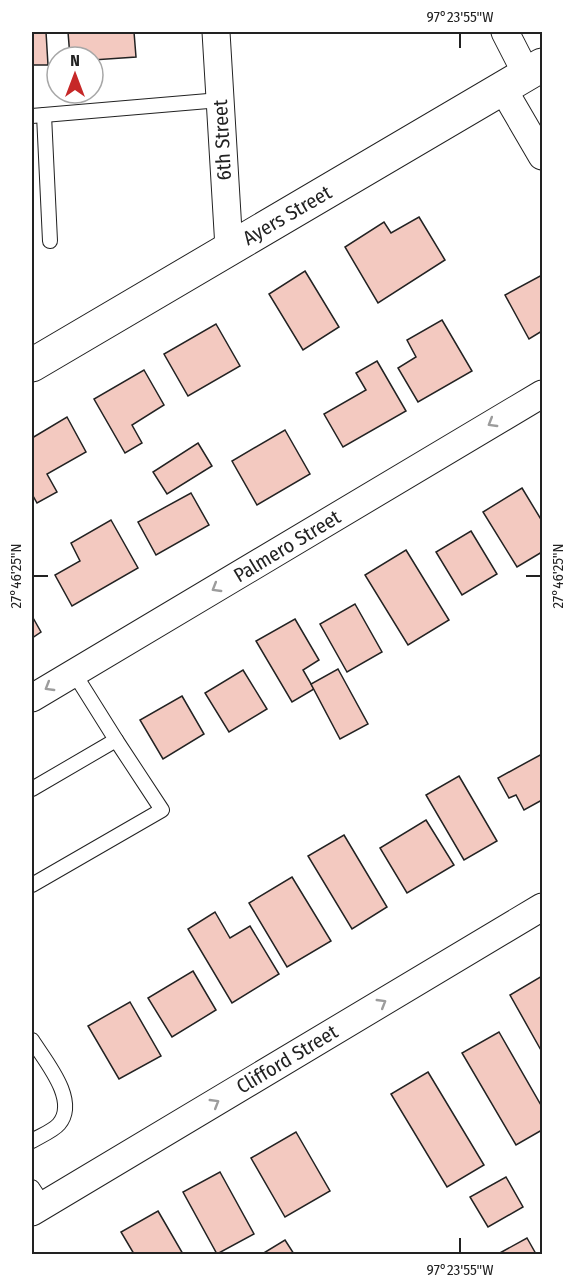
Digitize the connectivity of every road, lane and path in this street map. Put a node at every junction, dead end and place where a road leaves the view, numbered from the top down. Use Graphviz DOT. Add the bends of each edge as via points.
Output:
graph roads {
  1 [pos="216,32"];
  2 [pos="505,32"];
  3 [pos="524,76"];
  4 [pos="220,100"];
  5 [pos="38,115"];
  6 [pos="543,156"];
  7 [pos="50,241"];
  8 [pos="229,248"];
  9 [pos="32,365"];
  10 [pos="543,393"];
  11 [pos="74,673"];
  12 [pos="32,698"];
  13 [pos="116,740"];
  14 [pos="32,789"];
  15 [pos="32,885"];
  16 [pos="543,907"];
  17 [pos="32,1040"];
  18 [pos="32,1141"];
  19 [pos="36,1201"];
  1 -- 4 [label="street, 6th Street"];
  2 -- 3 [label="street"];
  3 -- 6 [label="street"];
  3 -- 8 [label="main road, Ayers Street"];
  4 -- 5 [label="lane"];
  4 -- 8 [label="street, 6th Street"];
  5 -- 7 [label="lane"];
  8 -- 9 [label="main road, Ayers Street"];
  10 -- 11 [label="street, Palmero Street, one-way"];
  11 -- 12 [label="street, Palmero Street, one-way"];
  11 -- 13 [label="lane"];
  13 -- 14 [label="lane"];
  13 -- 15 [label="lane" via="162,810"];
  19 -- 16 [label="street, Clifford Street, one-way" via="164,1133"];
  17 -- 18 [label="lane" via="65,1098 65,1114 58,1125"];
}
